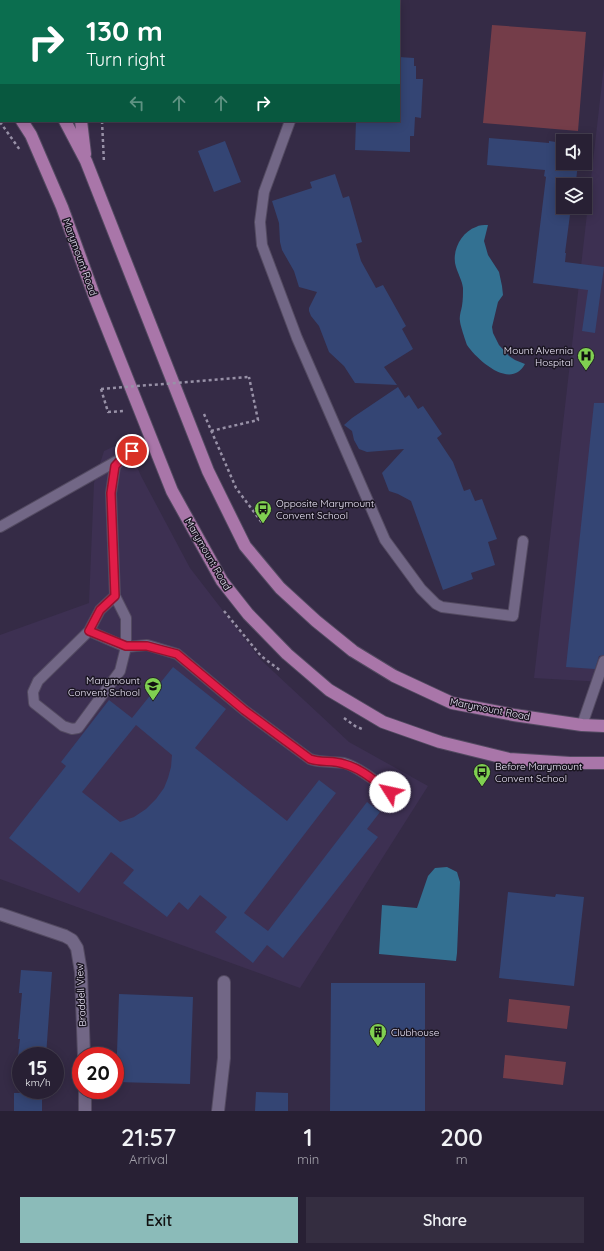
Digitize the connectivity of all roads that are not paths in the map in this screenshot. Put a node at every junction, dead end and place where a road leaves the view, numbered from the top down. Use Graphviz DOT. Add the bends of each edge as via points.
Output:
graph roads {
  1 [pos="23,122"];
  2 [pos="66,122"];
  3 [pos="81,122"];
  4 [pos="290,122"];
  5 [pos="86,161"];
  6 [pos="152,441"];
  7 [pos="125,455"];
  8 [pos="0,527"];
  9 [pos="524,541"];
  10 [pos="115,596"];
  11 [pos="89,631"];
  12 [pos="126,646"];
  13 [pos="604,661"];
  14 [pos="582,725"];
  15 [pos="604,726"];
  16 [pos="604,763"];
  17 [pos="401,800"];
  18 [pos="0,914"];
  19 [pos="224,982"];
  20 [pos="84,1047"];
  21 [pos="85,1099"];
  22 [pos="85,1111"];
  23 [pos="218,1111"];
  1 -- 6 [label="main road, Marymount Road" via="62,207"];
  2 -- 5 [label="main road, Marymount Road"];
  3 -- 5 [label="main road"];
  4 -- 9 [label="lane" via="264,192 260,222 262,245 297,338 384,540 421,589 436,604 442,607 512,616"];
  5 -- 14 [label="main road, Marymount Road" via="208,471 245,546 280,588 353,651 394,676 452,704"];
  6 -- 7 [label="lane"];
  6 -- 16 [label="main road, Marymount Road" via="172,491 225,584 248,614 287,654 330,690 382,722 440,742 509,759"];
  7 -- 8 [label="lane"];
  7 -- 10 [label="lane" via="115,466 111,493"];
  10 -- 11 [label="lane" via="100,610"];
  10 -- 12 [label="lane" via="126,618"];
  11 -- 12 [label="lane"];
  11 -- 12 [label="lane" via="38,681 33,692 34,703 72,730 78,728 120,671"];
  12 -- 17 [label="lane" via="147,646 177,654 244,710 310,759 356,768"];
  13 -- 14 [label="lane"];
  14 -- 15 [label="main road, Marymount Road"];
  18 -- 20 [label="street, Braddell View" via="72,940 77,948 81,972"];
  19 -- 23 [label="street" via="224,1058"];
  21 -- 22 [label="street"];
}
